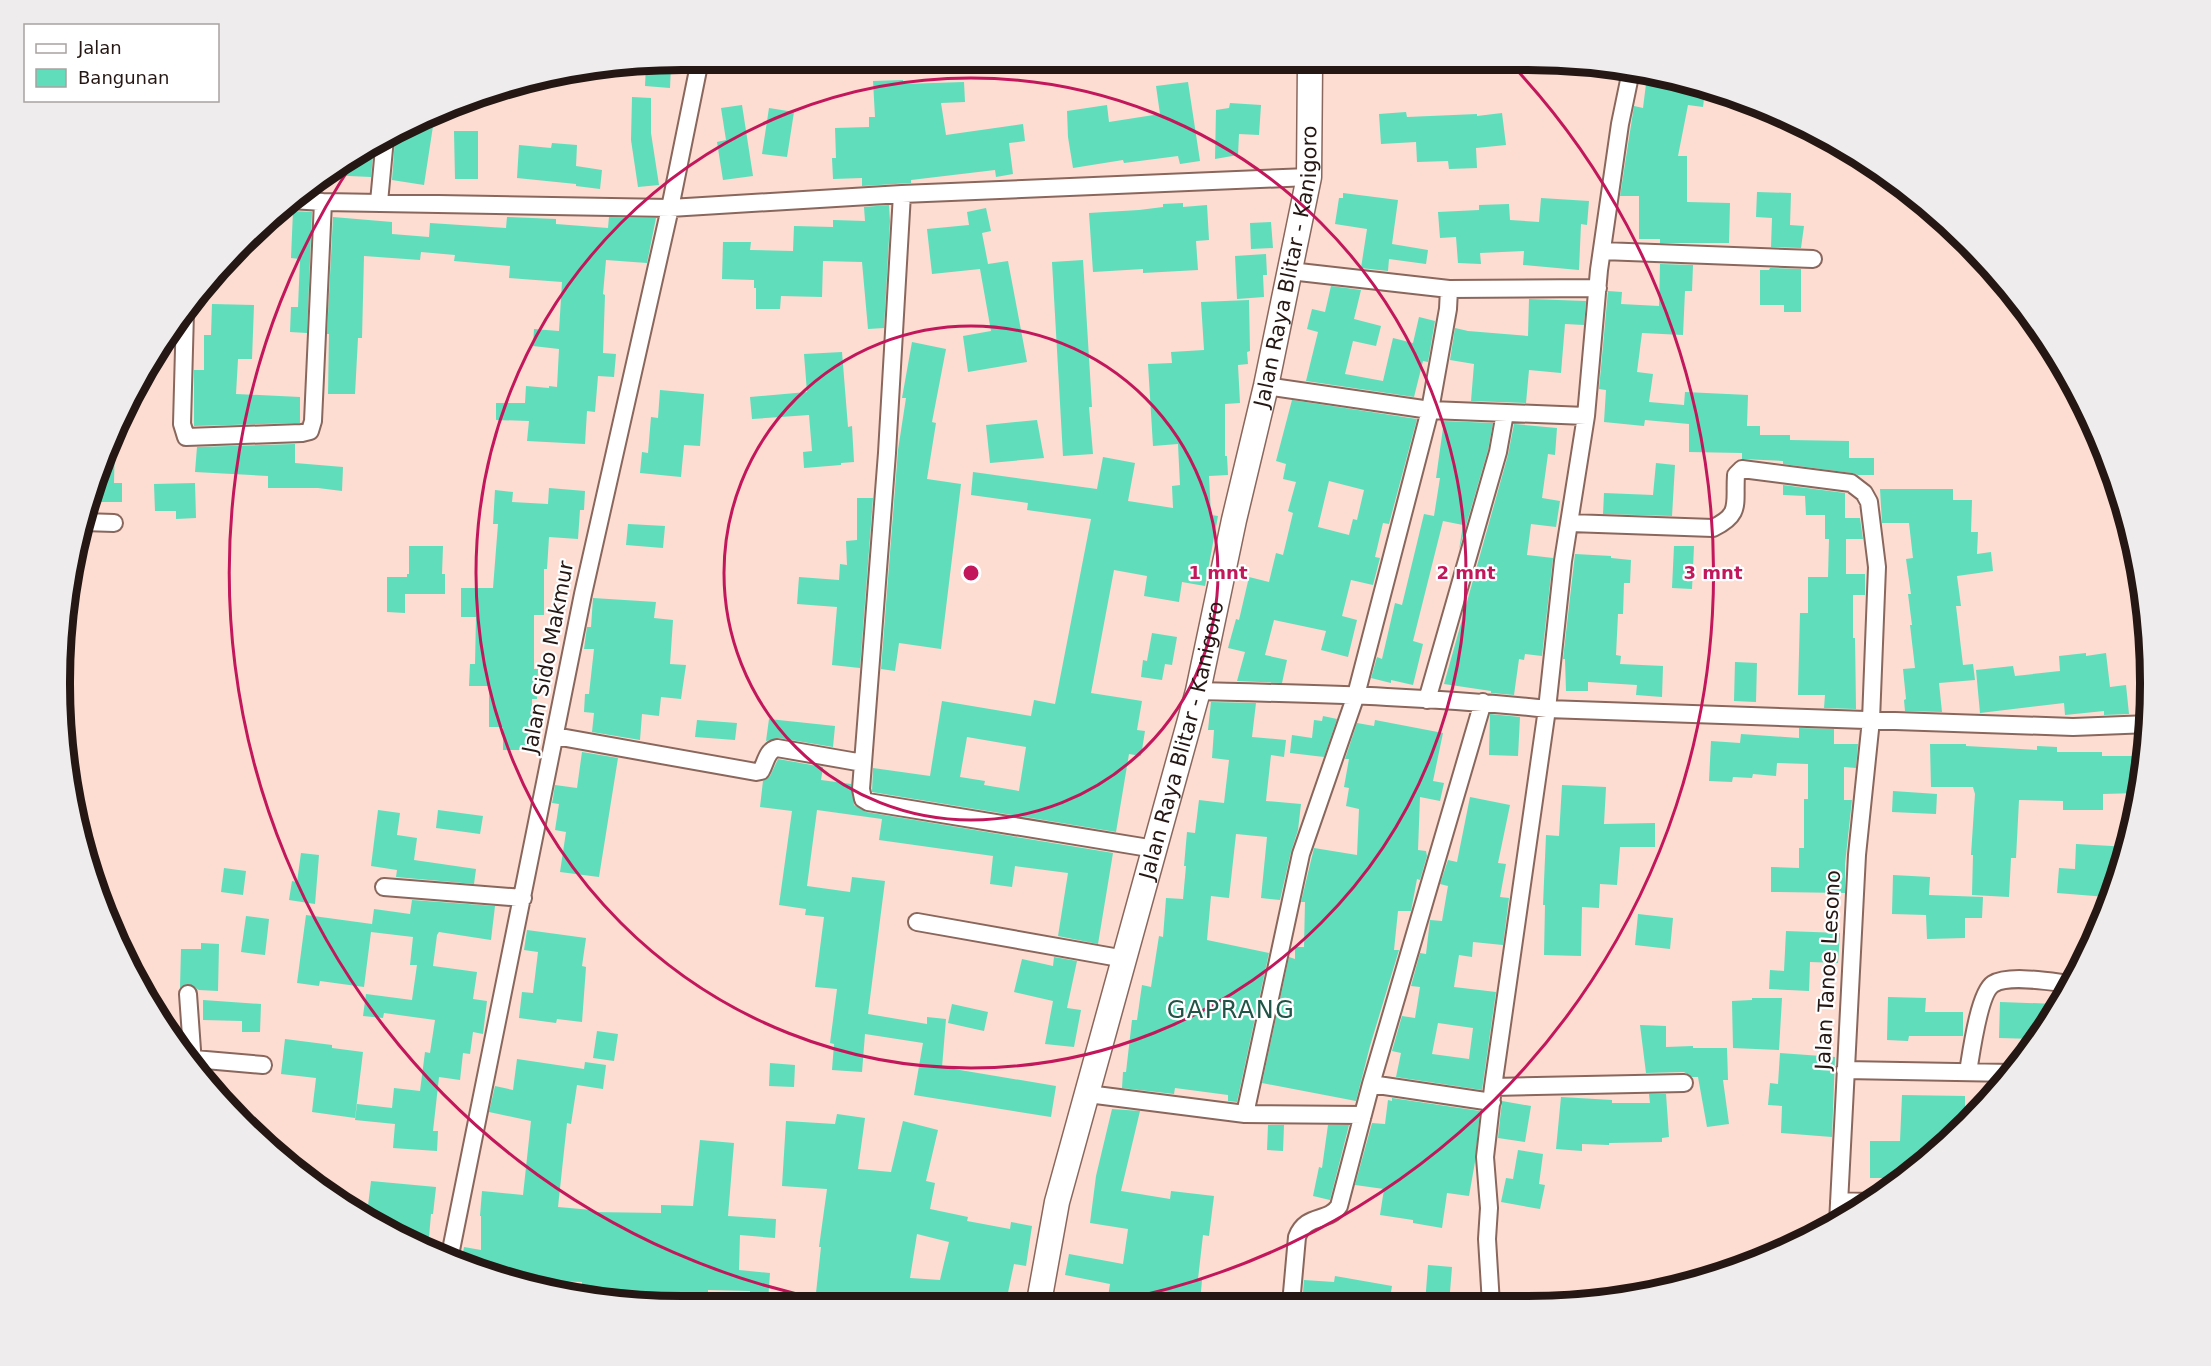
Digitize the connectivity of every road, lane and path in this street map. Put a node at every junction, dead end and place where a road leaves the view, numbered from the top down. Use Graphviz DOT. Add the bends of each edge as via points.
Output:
graph roads {
  1 [pos="698,70"];
  2 [pos="1310,70"];
  3 [pos="1629,79"];
  4 [pos="384,149"];
  5 [pos="1309,177"];
  6 [pos="902,194"];
  7 [pos="305,201"];
  8 [pos="323,202"];
  9 [pos="379,202"];
  10 [pos="670,208"];
  11 [pos="1602,250"];
  12 [pos="1813,259"];
  13 [pos="1290,271"];
  14 [pos="1598,288"];
  15 [pos="1449,289"];
  16 [pos="182,332"];
  17 [pos="1266,386"];
  18 [pos="1430,410"];
  19 [pos="1505,413"];
  20 [pos="1586,416"];
  21 [pos="92,522"];
  22 [pos="114,523"];
  23 [pos="1570,523"];
  24 [pos="1198,691"];
  25 [pos="1356,695"];
  26 [pos="1426,700"];
  27 [pos="1483,702"];
  28 [pos="1547,709"];
  29 [pos="1871,720"];
  30 [pos="2139,724"];
  31 [pos="555,736"];
  32 [pos="863,763"];
  33 [pos="1155,849"];
  34 [pos="384,887"];
  35 [pos="523,898"];
  36 [pos="917,922"];
  37 [pos="1125,959"];
  38 [pos="2061,983"];
  39 [pos="188,994"];
  40 [pos="193,1050"];
  41 [pos="201,1061"];
  42 [pos="263,1065"];
  43 [pos="1845,1070"];
  44 [pos="1968,1072"];
  45 [pos="2001,1073"];
  46 [pos="1684,1083"];
  47 [pos="1371,1084"];
  48 [pos="1088,1094"];
  49 [pos="1492,1094"];
  50 [pos="1245,1114"];
  51 [pos="1363,1115"];
  52 [pos="1839,1201"];
  53 [pos="1853,1201"];
  54 [pos="1839,1210"];
  55 [pos="451,1250"];
  56 [pos="1040,1296"];
  57 [pos="1293,1296"];
  58 [pos="1491,1296"];
  1 -- 10 [label="street, Jalan Sido Makmur"];
  2 -- 5 [label="main road, Jalan Raya Blitar - Kanigoro"];
  3 -- 11 [label="street"];
  4 -- 9 [label="street"];
  5 -- 6 [label="street"];
  5 -- 13 [label="main road, Jalan Raya Blitar - Kanigoro"];
  6 -- 10 [label="street"];
  6 -- 32 [label="street"];
  7 -- 8 [label="street"];
  8 -- 9 [label="street"];
  8 -- 16 [label="street" via="310,431 186,436 182,424"];
  9 -- 10 [label="street"];
  10 -- 31 [label="street, Jalan Sido Makmur"];
  11 -- 12 [label="street"];
  11 -- 14 [label="street"];
  13 -- 15 [label="street"];
  13 -- 17 [label="main road, Jalan Raya Blitar - Kanigoro"];
  14 -- 15 [label="street"];
  14 -- 20 [label="street"];
  15 -- 18 [label="street"];
  17 -- 18 [label="street"];
  17 -- 24 [label="main road, Jalan Raya Blitar - Kanigoro"];
  18 -- 19 [label="street"];
  18 -- 25 [label="street"];
  19 -- 20 [label="street"];
  19 -- 26 [label="street" via="1498,452"];
  20 -- 23 [label="street"];
  21 -- 22 [label="street"];
  23 -- 28 [label="street"];
  23 -- 29 [label="street, Jalan Tanoe Lesono" via="1713,528 1729,521 1735,512 1736,475 1742,469 1851,483 1869,502 1877,567"];
  24 -- 25 [label="street"];
  24 -- 33 [label="main road, Jalan Raya Blitar - Kanigoro"];
  25 -- 26 [label="street"];
  25 -- 50 [label="street" via="1301,854"];
  26 -- 27 [label="street"];
  27 -- 28 [label="street"];
  27 -- 47 [label="street"];
  28 -- 29 [label="street"];
  28 -- 49 [label="street"];
  29 -- 30 [label="street" via="2073,727"];
  29 -- 43 [label="street, Jalan Tanoe Lesono" via="1857,855"];
  31 -- 32 [label="street" via="756,772 762,771 769,753 777,748"];
  31 -- 35 [label="street, Jalan Sido Makmur"];
  32 -- 33 [label="street" via="861,793 868,802"];
  33 -- 37 [label="main road, Jalan Raya Blitar - Kanigoro"];
  34 -- 35 [label="street"];
  35 -- 55 [label="street, Jalan Sido Makmur"];
  36 -- 37 [label="street"];
  37 -- 48 [label="main road, Jalan Raya Blitar - Kanigoro"];
  38 -- 44 [label="street" via="2017,980 1994,983 1979,1015"];
  39 -- 40 [label="street"];
  41 -- 42 [label="street"];
  43 -- 44 [label="street"];
  43 -- 52 [label="street, Jalan Tanoe Lesono"];
  44 -- 45 [label="street"];
  46 -- 49 [label="street"];
  47 -- 49 [label="street"];
  47 -- 51 [label="street"];
  48 -- 50 [label="street"];
  48 -- 56 [label="main road, Jalan Raya Blitar - Kanigoro" via="1057,1202"];
  49 -- 58 [label="street" via="1485,1157"];
  50 -- 51 [label="street"];
  51 -- 57 [label="street" via="1337,1210 1305,1224 1297,1237"];
  52 -- 53 [label="street"];
  52 -- 54 [label="street, Jalan Tanoe Lesono"];
}
